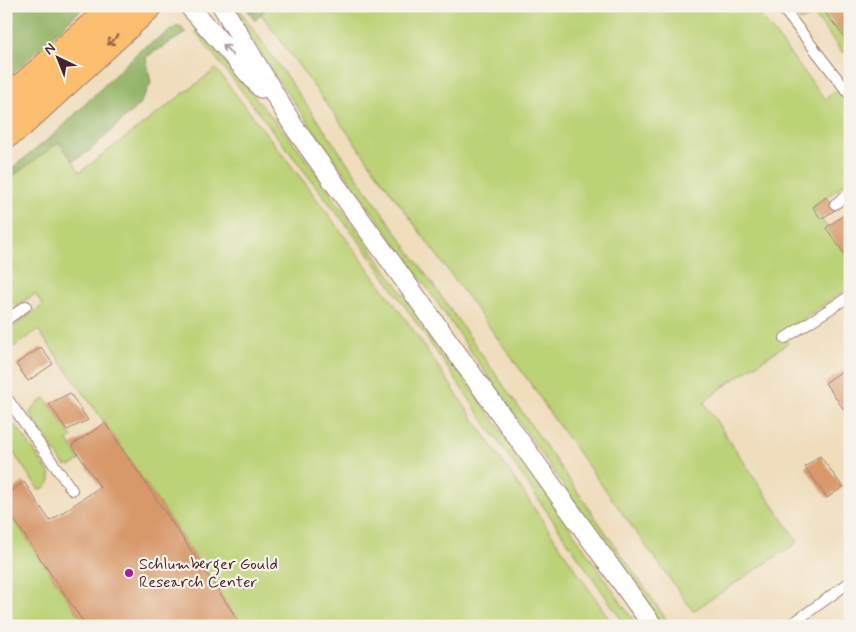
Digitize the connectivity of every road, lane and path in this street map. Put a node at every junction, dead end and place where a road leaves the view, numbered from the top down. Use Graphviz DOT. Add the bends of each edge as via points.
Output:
graph roads {
  1 [pos="116,6"];
  2 [pos="148,6"];
  3 [pos="189,6"];
  4 [pos="222,6"];
  5 [pos="785,8"];
  6 [pos="850,95"];
  7 [pos="6,101"];
  8 [pos="294,127"];
  9 [pos="6,134"];
  10 [pos="850,193"];
  11 [pos="835,204"];
  12 [pos="850,296"];
  13 [pos="26,306"];
  14 [pos="7,319"];
  15 [pos="785,338"];
  16 [pos="6,397"];
  17 [pos="72,490"];
  18 [pos="850,582"];
  19 [pos="653,626"];
  20 [pos="788,626"];
  1 -- 7 [label="main road"];
  2 -- 9 [label="main road, one-way"];
  8 -- 3 [label="street, one-way"];
  4 -- 8 [label="street"];
  5 -- 6 [label="lane"];
  8 -- 19 [label="street"];
  10 -- 11 [label="lane"];
  12 -- 15 [label="lane"];
  13 -- 14 [label="lane"];
  16 -- 17 [label="lane"];
  18 -- 20 [label="lane"];
}
